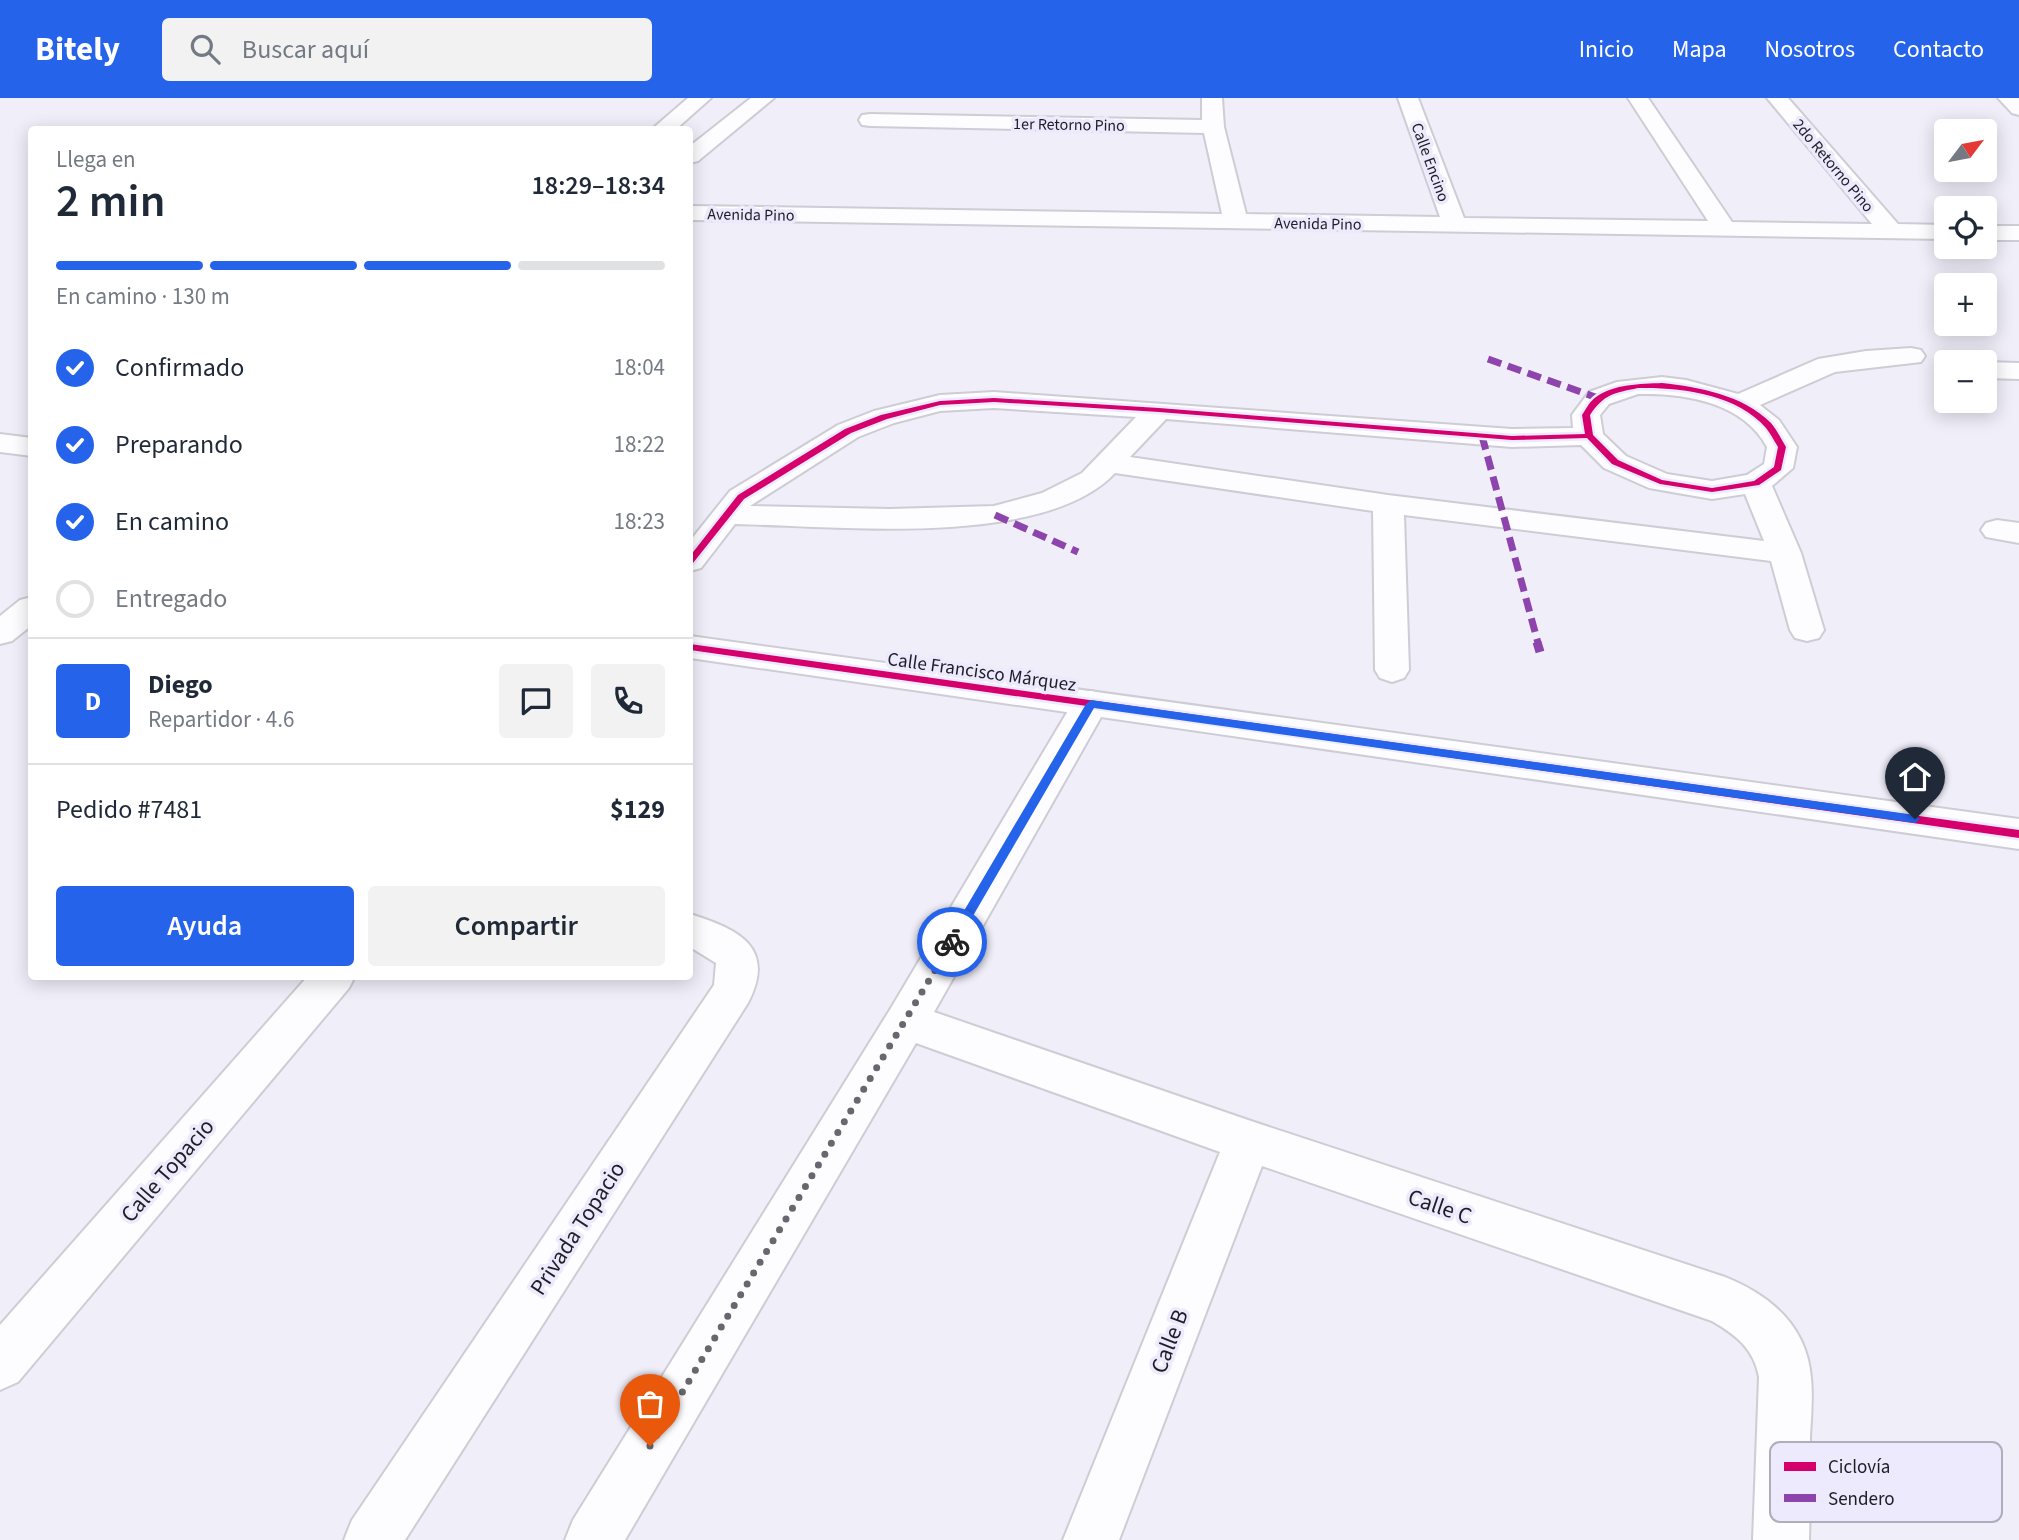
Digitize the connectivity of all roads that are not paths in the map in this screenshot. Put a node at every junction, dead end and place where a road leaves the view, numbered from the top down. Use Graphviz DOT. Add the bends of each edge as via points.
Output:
graph roads {
  1 [pos="701,98"];
  2 [pos="764,98"];
  3 [pos="976,98"];
  4 [pos="1212,98"];
  5 [pos="1408,98"];
  6 [pos="1639,98"];
  7 [pos="1777,98"];
  8 [pos="2008,98"];
  9 [pos="2019,109"];
  10 [pos="870,120"];
  11 [pos="956,121"];
  12 [pos="666,126"];
  13 [pos="1213,127"];
  14 [pos="693,154"];
  15 [pos="693,213"];
  16 [pos="1236,222"];
  17 [pos="1455,225"];
  18 [pos="1725,229"];
  19 [pos="1891,231"];
  20 [pos="1934,232"];
  21 [pos="1997,233"];
  22 [pos="2019,233"];
  23 [pos="1911,356"];
  24 [pos="1997,370"];
  25 [pos="2019,371"];
  26 [pos="1738,404"];
  27 [pos="1159,410"];
  28 [pos="1589,436"];
  29 [pos="0,443"];
  30 [pos="28,446"];
  31 [pos="1108,463"];
  32 [pos="1756,483"];
  33 [pos="1388,504"];
  34 [pos="726,515"];
  35 [pos="1785,553"];
  36 [pos="693,557"];
  37 [pos="28,611"];
  38 [pos="1807,630"];
  39 [pos="0,633"];
  40 [pos="693,647"];
  41 [pos="1392,670"];
  42 [pos="1091,704"];
  43 [pos="2019,834"];
  44 [pos="693,931"];
  45 [pos="331,980"];
  46 [pos="906,1021"];
  47 [pos="1248,1141"];
  48 [pos="0,1364"];
  49 [pos="1783,1442"];
  50 [pos="1781,1522"];
  51 [pos="372,1540"];
  52 [pos="593,1540"];
  53 [pos="1091,1540"];
  54 [pos="1781,1540"];
  1 -- 12 [label="street"];
  2 -- 14 [label="street"];
  3 -- 11 [label="street"];
  4 -- 13 [label="street"];
  5 -- 17 [label="street, Calle Encino"];
  6 -- 18 [label="street"];
  7 -- 19 [label="street, 2do Retorno Pino"];
  8 -- 9 [label="street"];
  10 -- 11 [label="street, 1er Retorno Pino"];
  11 -- 13 [label="street, 1er Retorno Pino"];
  13 -- 16 [label="street"];
  15 -- 16 [label="street, Avenida Pino"];
  16 -- 17 [label="street, Avenida Pino"];
  17 -- 18 [label="street, Avenida Pino"];
  18 -- 19 [label="street, Avenida Pino"];
  19 -- 20 [label="street, Avenida Pino"];
  21 -- 22 [label="street"];
  23 -- 26 [label="street" via="1828,365"];
  24 -- 25 [label="street"];
  26 -- 28 [label="street" via="1687,387 1636,385 1598,398 1586,415"];
  26 -- 32 [label="street" via="1768,424 1782,447 1778,468"];
  27 -- 28 [label="street" via="1512,438"];
  27 -- 31 [label="street"];
  27 -- 34 [label="street" via="994,400 940,402 848,431 741,497"];
  28 -- 32 [label="street" via="1615,462 1660,482 1712,490"];
  29 -- 30 [label="street"];
  31 -- 33 [label="street"];
  31 -- 34 [label="street" via="1093,479 1053,499 995,515"];
  32 -- 35 [label="street"];
  33 -- 35 [label="street"];
  33 -- 41 [label="street"];
  34 -- 36 [label="street"];
  35 -- 38 [label="street"];
  37 -- 39 [label="street"];
  40 -- 42 [label="street, Calle Francisco Márquez"];
  42 -- 43 [label="street, Calle Francisco Márquez"];
  42 -- 46 [label="street"];
  44 -- 51 [label="street, Privada Topacio" via="730,950 738,962 733,991"];
  45 -- 48 [label="street, Calle Topacio"];
  46 -- 47 [label="street, Calle C"];
  46 -- 52 [label="street"];
  47 -- 49 [label="street, Calle C" via="1749,1313 1782,1355"];
  47 -- 53 [label="street, Calle B"];
  50 -- 54 [label="street, Calle C"];
}
